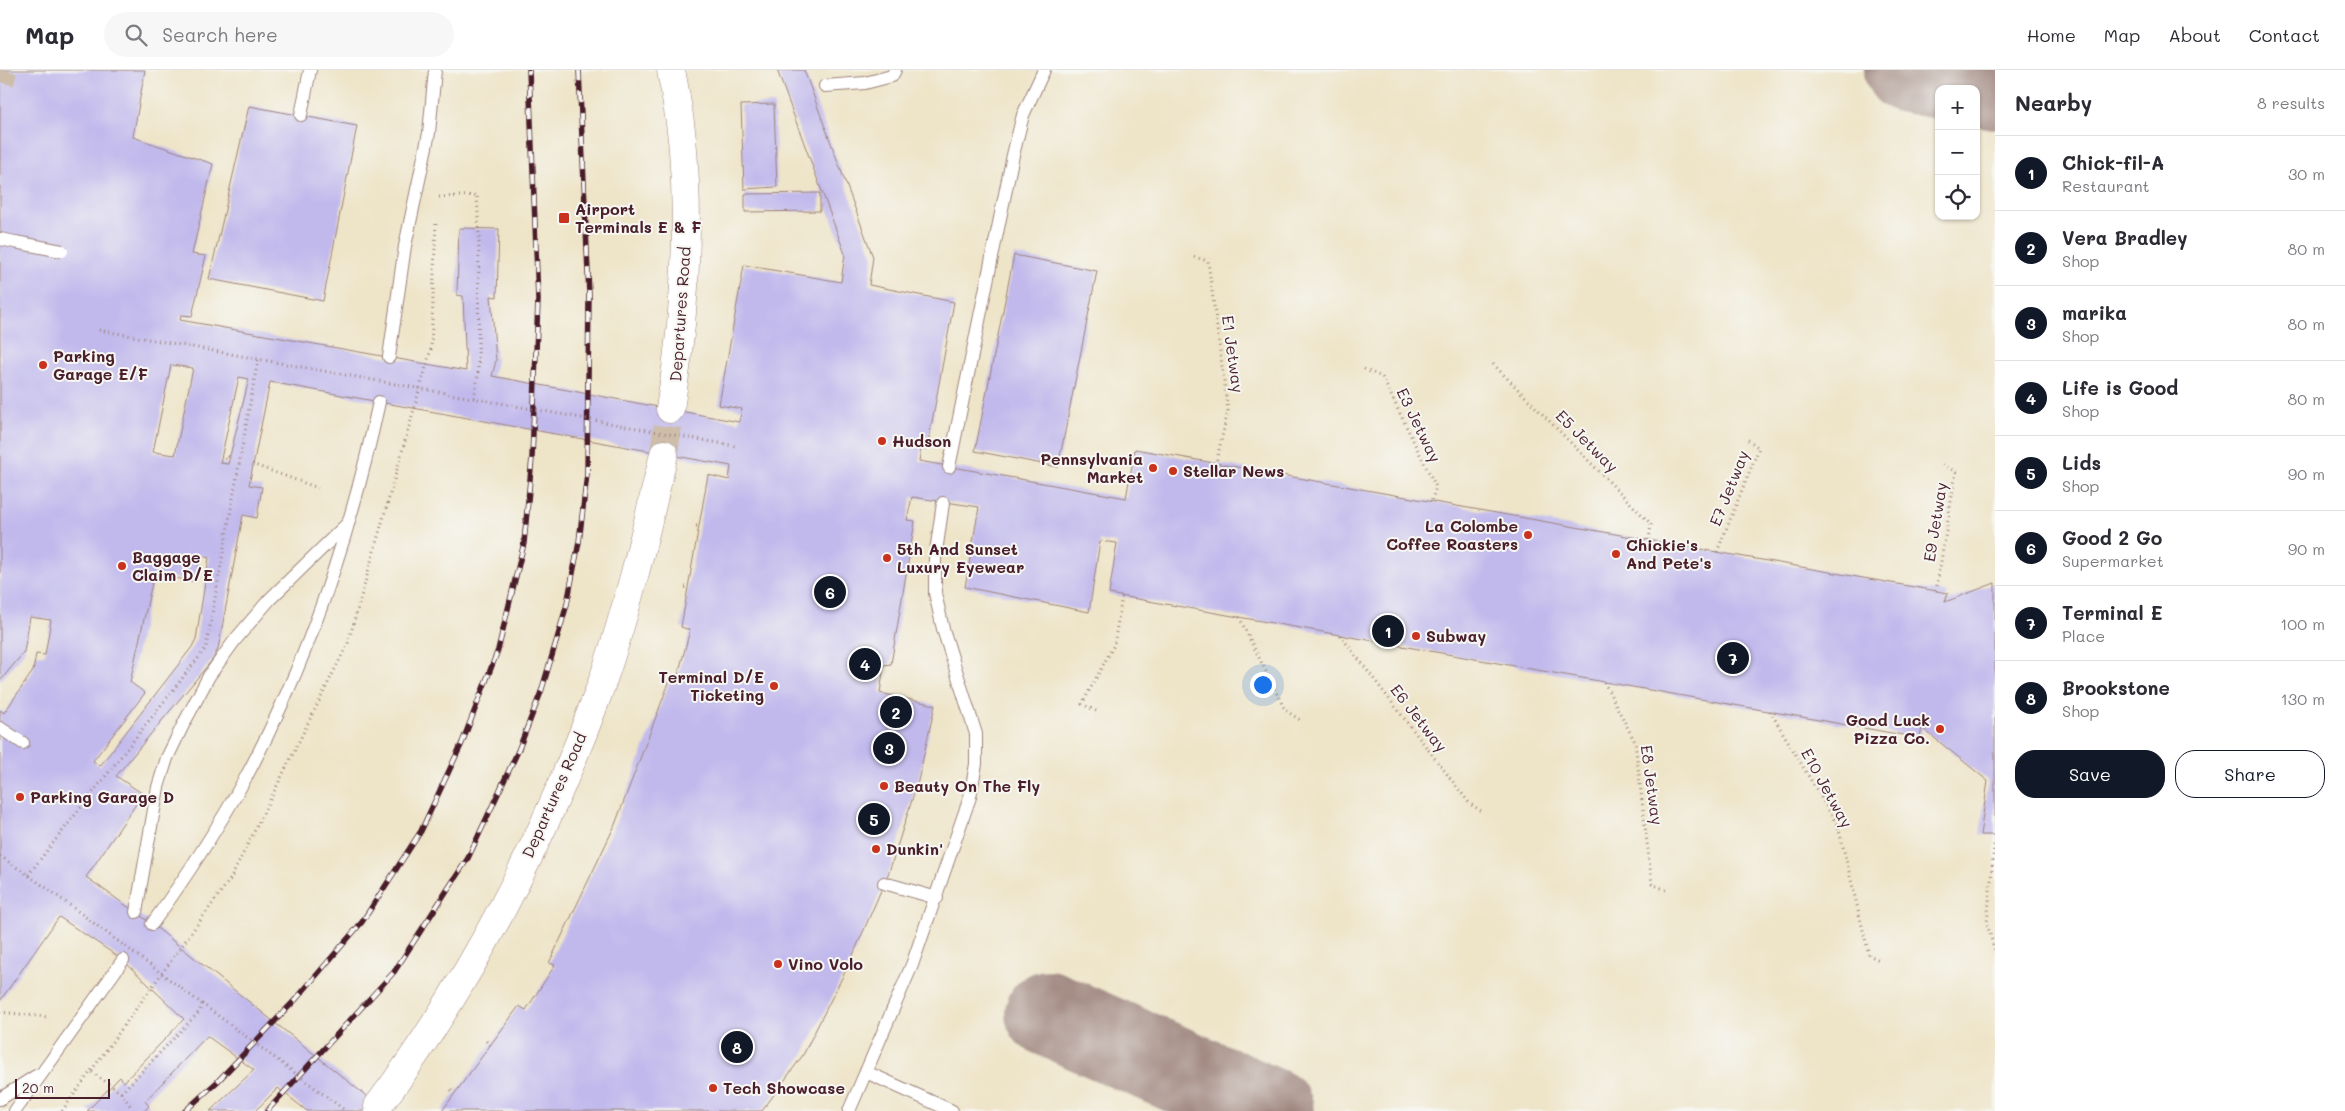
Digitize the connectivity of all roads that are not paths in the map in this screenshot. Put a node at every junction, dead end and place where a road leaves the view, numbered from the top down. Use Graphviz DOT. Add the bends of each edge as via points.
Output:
graph roads {
  1 [pos="310,70"];
  2 [pos="435,70"];
  3 [pos="671,70"];
  4 [pos="896,70"];
  5 [pos="1044,70"];
  6 [pos="825,86"];
  7 [pos="301,115"];
  8 [pos="0,239"];
  9 [pos="63,251"];
  10 [pos="388,357"];
  11 [pos="379,402"];
  12 [pos="670,409"];
  13 [pos="664,454"];
  14 [pos="949,467"];
  15 [pos="943,503"];
  16 [pos="350,521"];
  17 [pos="0,728"];
  18 [pos="23,743"];
  19 [pos="884,883"];
  20 [pos="937,898"];
  21 [pos="136,912"];
  22 [pos="152,924"];
  23 [pos="123,960"];
  24 [pos="42,1072"];
  25 [pos="866,1072"];
  26 [pos="0,1099"];
  27 [pos="378,1106"];
  28 [pos="15,1111"];
  29 [pos="849,1111"];
  30 [pos="952,1111"];
  1 -- 7 [label="lane"];
  2 -- 10 [label="lane" via="429,133 405,246"];
  3 -- 12 [label="street, Departures Road" via="683,148 686,243"];
  4 -- 6 [label="lane" via="892,76 865,84"];
  5 -- 14 [label="lane" via="1023,115 1013,155"];
  8 -- 9 [label="lane, bridge"];
  11 -- 16 [label="lane"];
  13 -- 27 [label="street, Departures Road" via="618,633 598,694 554,799 472,964 408,1066"];
  15 -- 20 [label="lane" via="935,559 936,592 943,629 976,734 976,764 970,797"];
  16 -- 21 [label="lane" via="269,600 235,640 209,676 182,725 158,786"];
  16 -- 22 [label="lane" via="318,617 265,738 221,820"];
  17 -- 18 [label="lane"];
  19 -- 20 [label="lane"];
  20 -- 25 [label="lane" via="904,986"];
  23 -- 24 [label="lane"];
  24 -- 26 [label="lane"];
  24 -- 28 [label="lane"];
  25 -- 29 [label="lane"];
  25 -- 30 [label="lane"];
}
